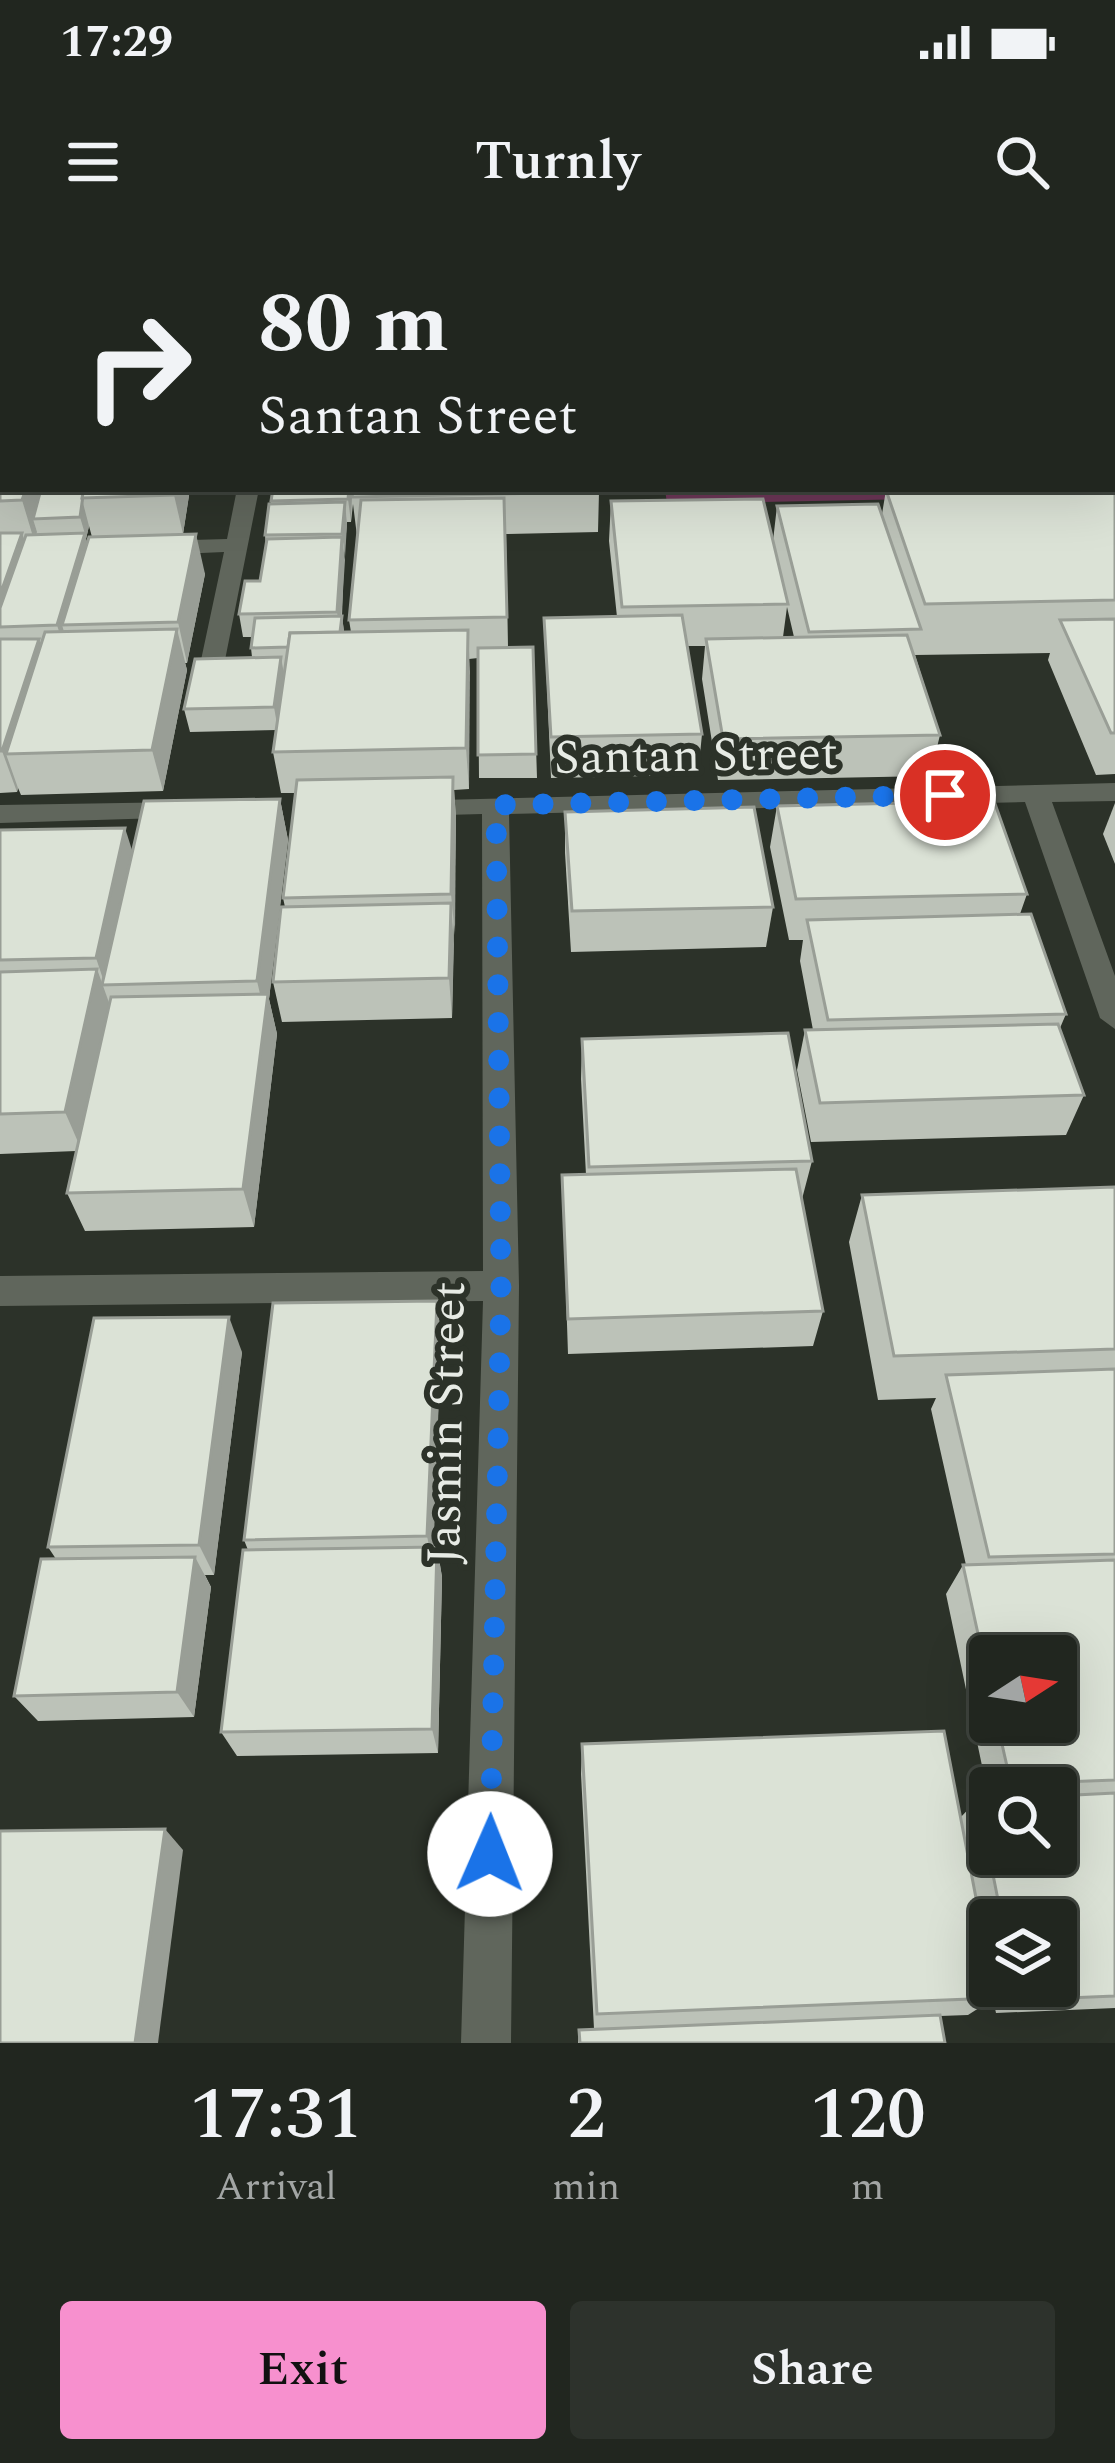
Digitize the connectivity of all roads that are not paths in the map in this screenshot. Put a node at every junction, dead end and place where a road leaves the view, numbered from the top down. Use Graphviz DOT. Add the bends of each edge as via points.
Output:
graph roads {
  1 [pos="247,492"];
  2 [pos="238,544"];
  3 [pos="119,549"];
  4 [pos="213,660"];
  5 [pos="1115,792"];
  6 [pos="1035,794"];
  7 [pos="496,805"];
  8 [pos="377,807"];
  9 [pos="212,810"];
  10 [pos="0,814"];
  11 [pos="1115,1018"];
  12 [pos="501,1286"];
  13 [pos="0,1291"];
  14 [pos="486,2043"];
  1 -- 2 [label="street"];
  2 -- 3 [label="street"];
  2 -- 4 [label="street"];
  5 -- 6 [label="street, Santan Street"];
  6 -- 7 [label="street, Santan Street"];
  6 -- 11 [label="street"];
  7 -- 8 [label="street, Santan Street"];
  7 -- 12 [label="street, Jasmin Street"];
  9 -- 10 [label="street"];
  12 -- 13 [label="street"];
  12 -- 14 [label="street, Jasmin Street"];
}
